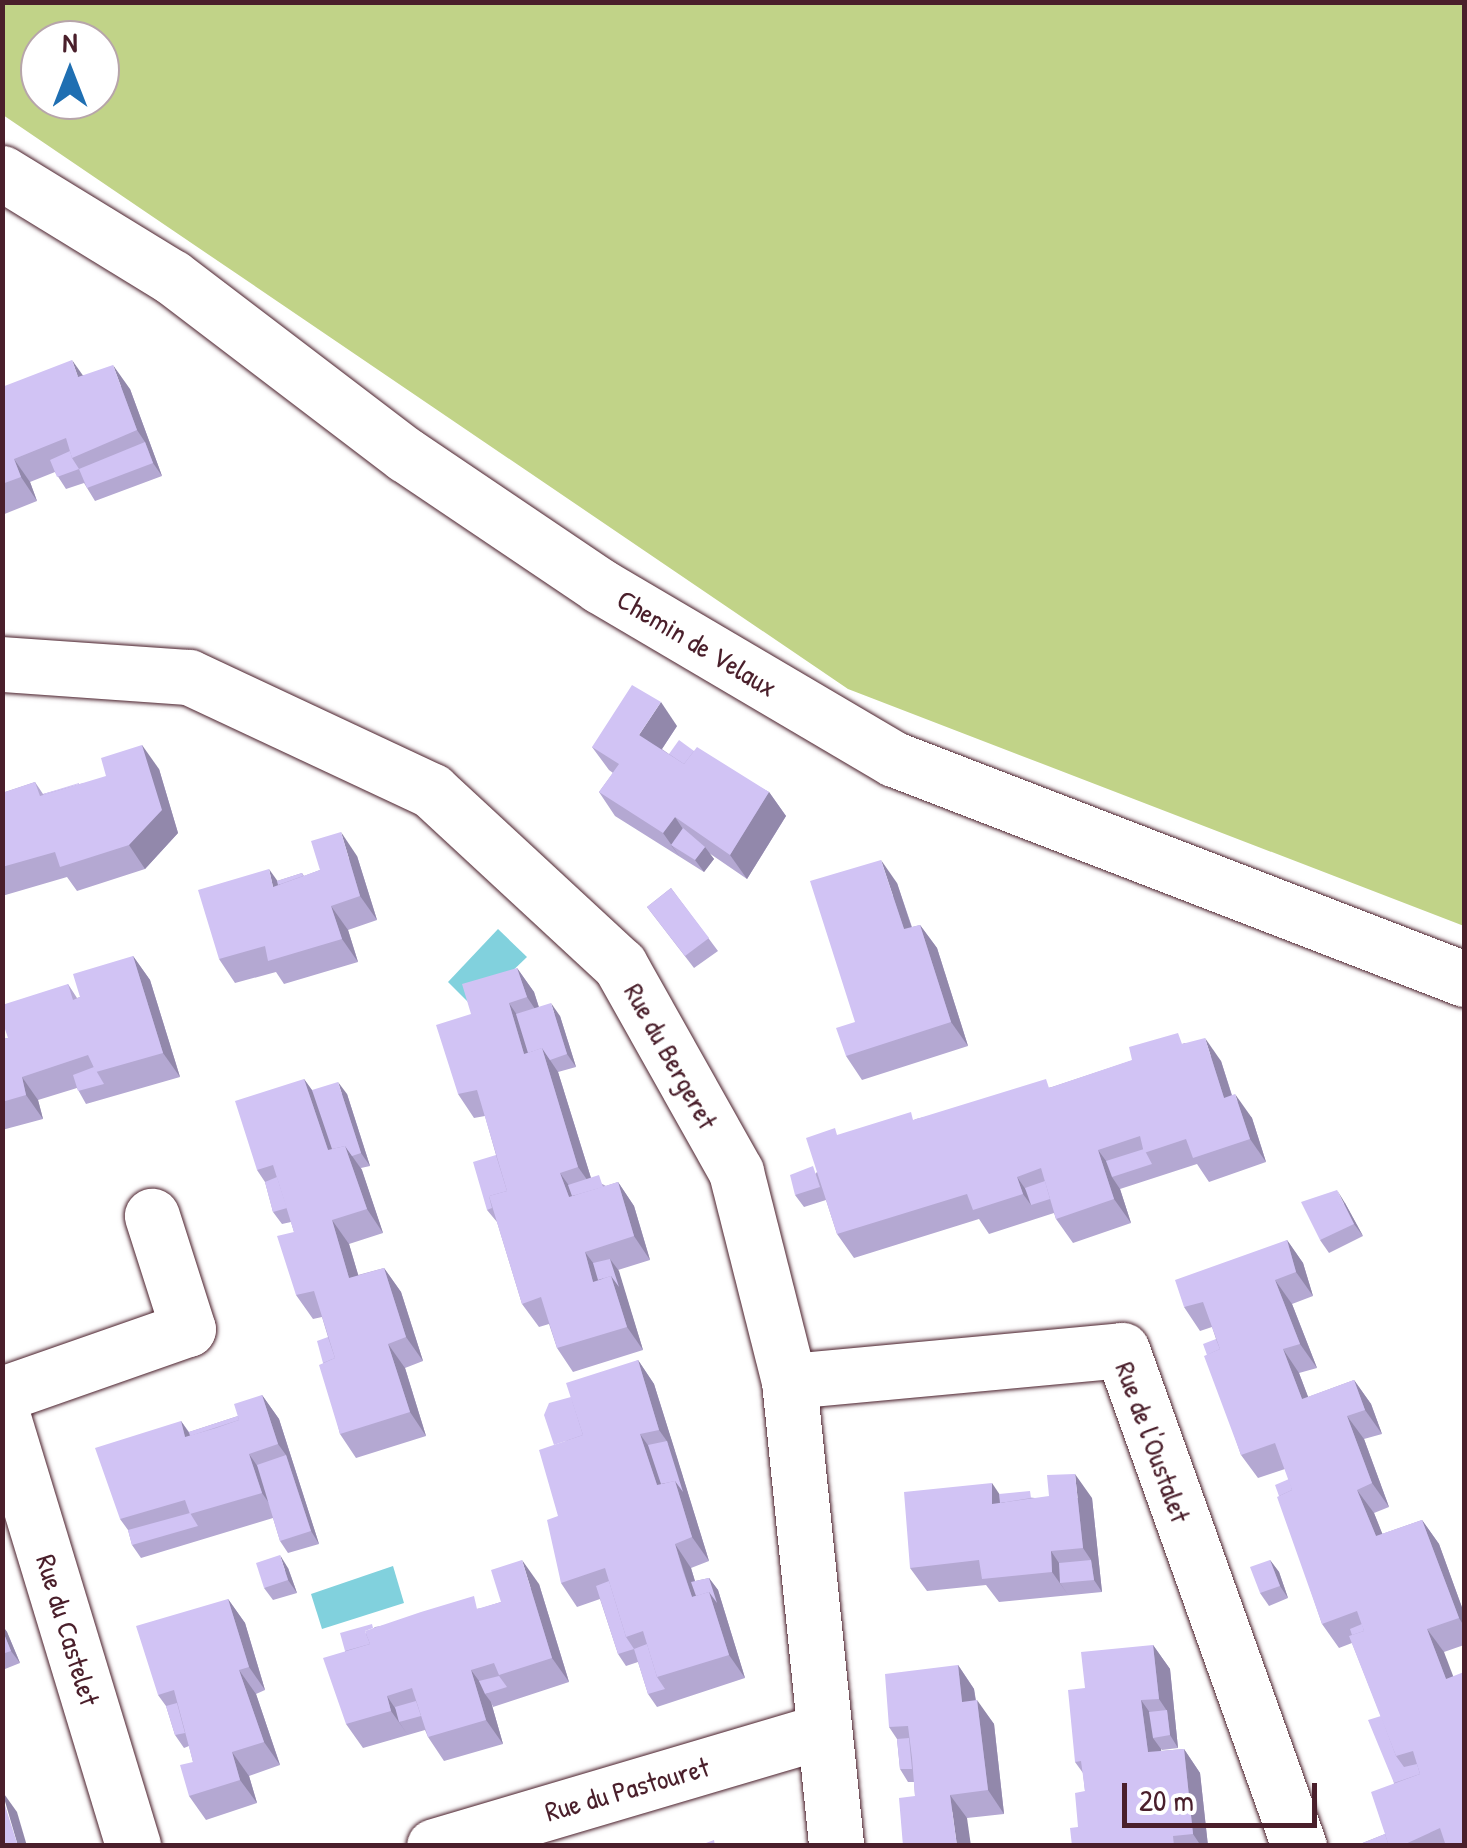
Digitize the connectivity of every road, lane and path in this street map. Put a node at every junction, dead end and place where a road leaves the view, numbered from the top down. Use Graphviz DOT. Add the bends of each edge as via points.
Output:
graph roads {
  1 [pos="2,173"];
  2 [pos="2,664"];
  3 [pos="1464,979"];
  4 [pos="152,1216"];
  5 [pos="789,1381"];
  6 [pos="2,1394"];
  7 [pos="2,1414"];
  8 [pos="820,1732"];
  9 [pos="133,1846"];
  10 [pos="434,1846"];
  11 [pos="836,1846"];
  12 [pos="1298,1846"];
  1 -- 3 [label="street, Chemin de Velaux" via="172,277 406,455 600,586 894,759"];
  2 -- 5 [label="street, Rue du Bergeret" via="190,677 432,791 620,965 736,1172"];
  4 -- 6 [label="street" via="188,1328"];
  5 -- 8 [label="street, Rue du Bergeret"];
  5 -- 12 [label="street, Rue de l'Oustalet" via="1122,1350"];
  7 -- 9 [label="street, Rue du Castelet"];
  8 -- 10 [label="street, Rue du Pastouret"];
  8 -- 11 [label="street, Rue du Bergeret"];
}
